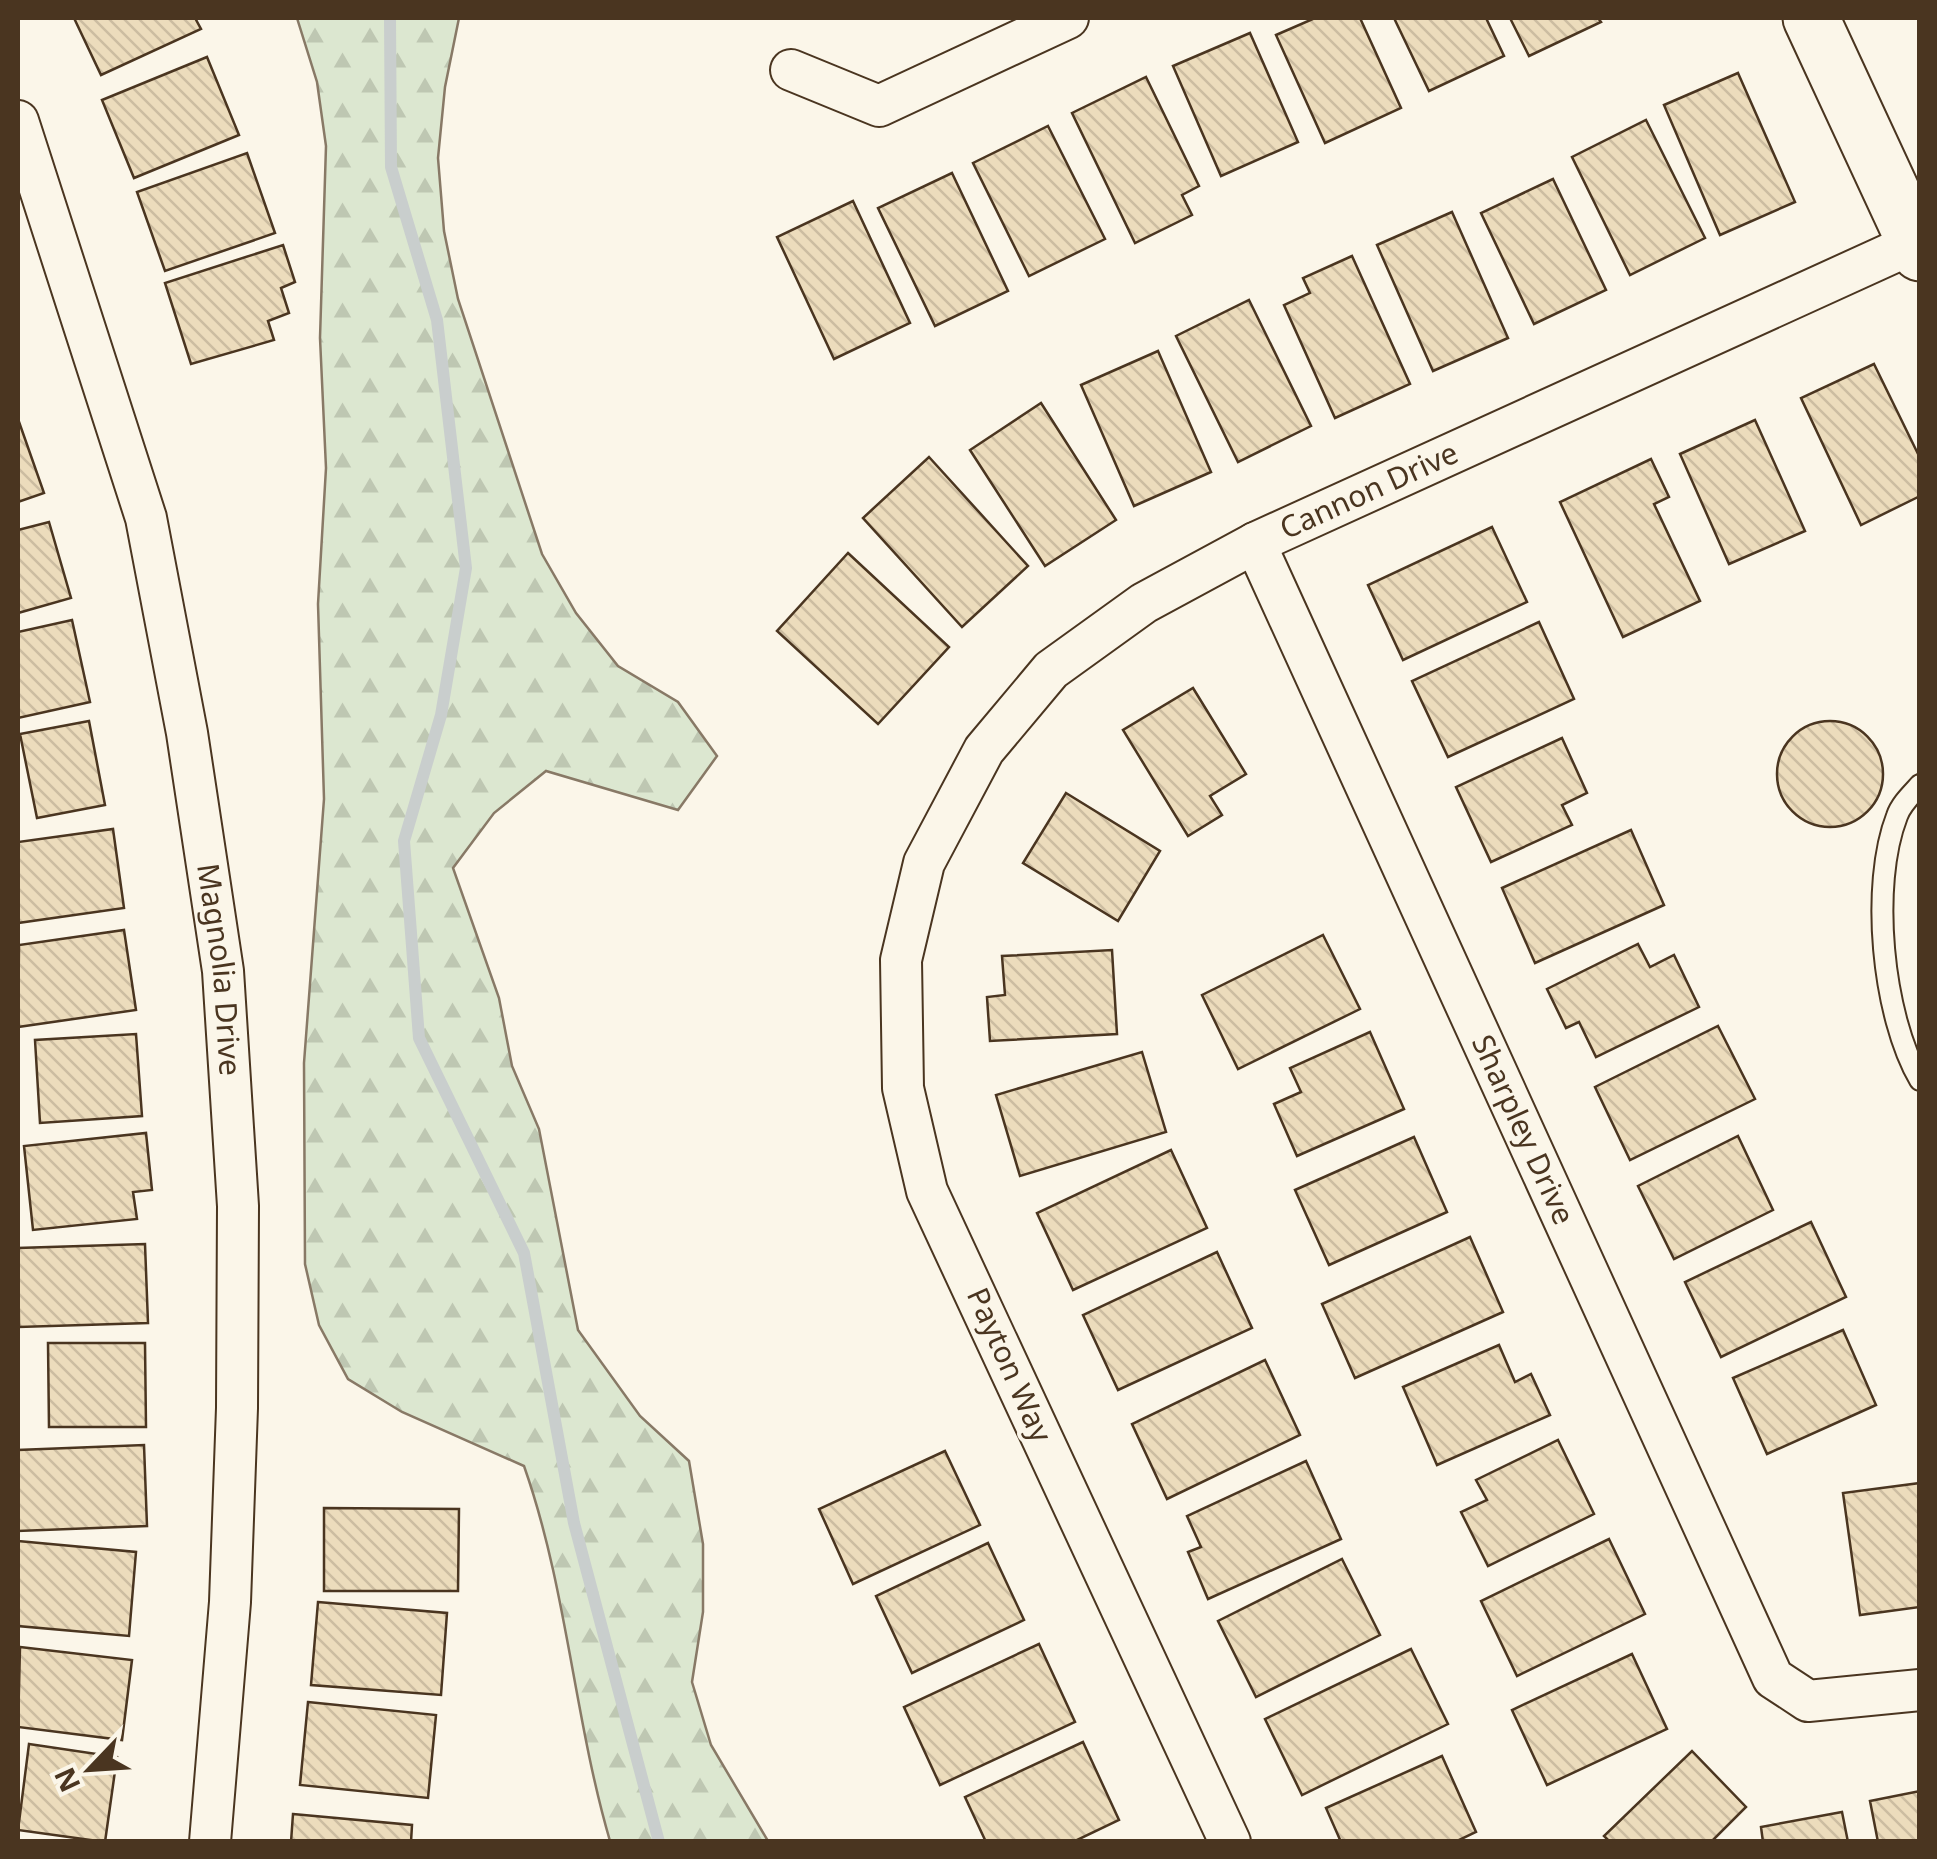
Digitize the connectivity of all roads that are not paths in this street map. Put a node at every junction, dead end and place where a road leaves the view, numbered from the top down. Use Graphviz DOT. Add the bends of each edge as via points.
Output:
graph roads {
  1 [pos="1068,18"];
  2 [pos="1811,18"];
  3 [pos="790,70"];
  4 [pos="18,121"];
  5 [pos="1917,248"];
  6 [pos="1255,543"];
  7 [pos="1920,785"];
  8 [pos="924,863"];
  9 [pos="1920,1080"];
  10 [pos="1920,1690"];
  11 [pos="210,1842"];
  12 [pos="1230,1842"];
  1 -- 3 [label="street" via="879,106"];
  2 -- 5 [label="street"];
  4 -- 11 [label="street, Magnolia Drive" via="146,518 223,970 238,1206 237,1408 230,1602"];
  5 -- 6 [label="street, Cannon Drive"];
  6 -- 8 [label="street, Cannon Drive" via="1144,603 1050,670 984,750"];
  6 -- 10 [label="street, Sharpley Drive" via="1774,1678 1808,1701"];
  7 -- 9 [label="lane" via="1898,811 1885,856 1883,929 1891,990"];
  8 -- 12 [label="street, Payton Way" via="901,960 903,1088 927,1191"];
}
